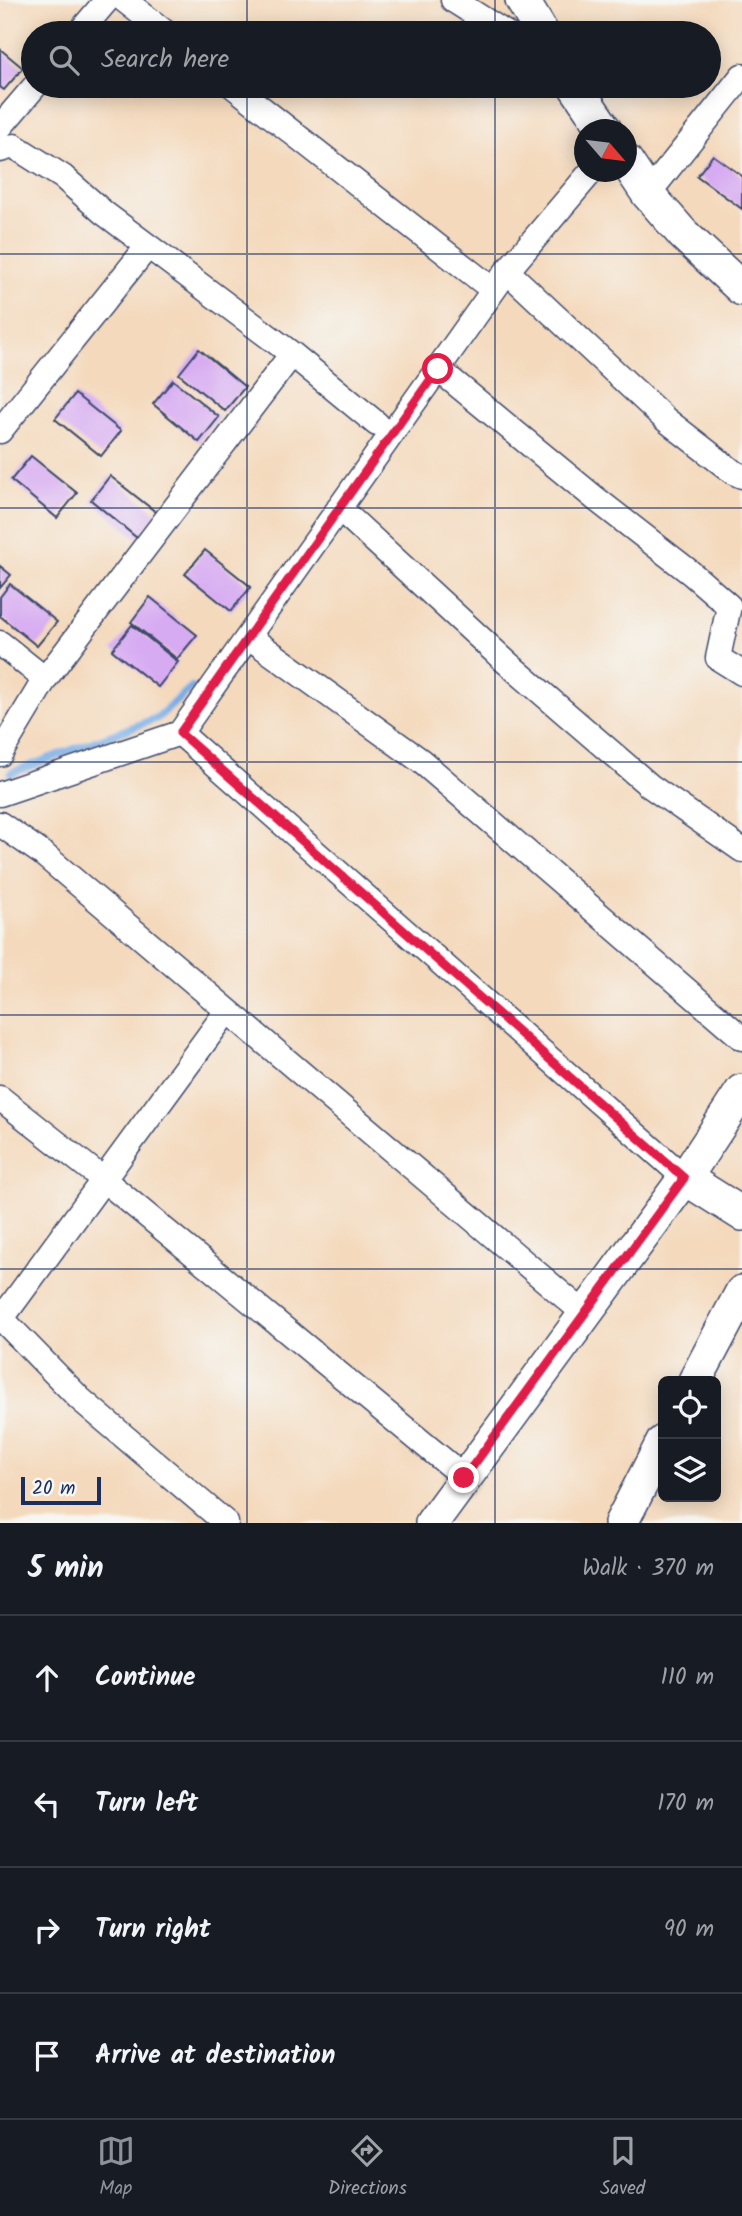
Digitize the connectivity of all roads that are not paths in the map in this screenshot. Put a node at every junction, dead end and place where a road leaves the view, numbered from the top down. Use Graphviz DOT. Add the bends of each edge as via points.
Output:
graph roads {
  1 [pos="107,0"];
  2 [pos="124,0"];
  3 [pos="453,0"];
  4 [pos="522,0"];
  5 [pos="89,21"];
  6 [pos="151,21"];
  7 [pos="486,21"];
  8 [pos="535,21"];
  9 [pos="742,76"];
  10 [pos="25,98"];
  11 [pos="248,98"];
  12 [pos="583,98"];
  13 [pos="598,119"];
  14 [pos="0,127"];
  15 [pos="0,150"];
  16 [pos="637,178"];
  17 [pos="583,182"];
  18 [pos="648,194"];
  19 [pos="148,246"];
  20 [pos="507,271"];
  21 [pos="483,282"];
  22 [pos="742,289"];
  23 [pos="292,354"];
  24 [pos="438,369"];
  25 [pos="377,424"];
  26 [pos="0,431"];
  27 [pos="742,476"];
  28 [pos="339,508"];
  29 [pos="249,636"];
  30 [pos="0,643"];
  31 [pos="742,673"];
  32 [pos="45,678"];
  33 [pos="180,733"];
  34 [pos="0,754"];
  35 [pos="0,793"];
  36 [pos="0,824"];
  37 [pos="742,850"];
  38 [pos="228,1011"];
  39 [pos="742,1038"];
  40 [pos="742,1091"];
  41 [pos="0,1098"];
  42 [pos="684,1178"];
  43 [pos="104,1180"];
  44 [pos="742,1214"];
  45 [pos="742,1292"];
  46 [pos="585,1314"];
  47 [pos="1,1319"];
  48 [pos="698,1376"];
  49 [pos="658,1452"];
  50 [pos="464,1478"];
  51 [pos="226,1523"];
  52 [pos="432,1523"];
  53 [pos="621,1523"];
  1 -- 5 [label="street"];
  2 -- 6 [label="street"];
  3 -- 7 [label="street"];
  4 -- 8 [label="street"];
  9 -- 18 [label="street"];
  10 -- 14 [label="street"];
  11 -- 21 [label="street"];
  12 -- 13 [label="street"];
  15 -- 19 [label="street" via="14,146 63,177"];
  16 -- 18 [label="street"];
  17 -- 20 [label="street"];
  18 -- 22 [label="street"];
  19 -- 23 [label="street"];
  19 -- 26 [label="street"];
  20 -- 24 [label="street"];
  20 -- 27 [label="street" via="664,419"];
  23 -- 25 [label="street"];
  23 -- 32 [label="street"];
  24 -- 28 [label="street"];
  24 -- 31 [label="street" via="729,606 718,658"];
  28 -- 29 [label="street"];
  28 -- 37 [label="street" via="650,786"];
  29 -- 33 [label="street"];
  29 -- 39 [label="street" via="421,761"];
  30 -- 32 [label="street"];
  32 -- 34 [label="street"];
  33 -- 35 [label="street"];
  33 -- 42 [label="street"];
  36 -- 38 [label="street" via="43,854"];
  38 -- 43 [label="street"];
  38 -- 46 [label="street"];
  40 -- 42 [label="street"];
  41 -- 43 [label="street"];
  42 -- 44 [label="street"];
  42 -- 46 [label="street"];
  43 -- 47 [label="street"];
  43 -- 50 [label="street"];
  45 -- 48 [label="street"];
  46 -- 50 [label="street"];
  47 -- 51 [label="street" via="80,1399"];
  49 -- 53 [label="street"];
  50 -- 52 [label="street"];
}
